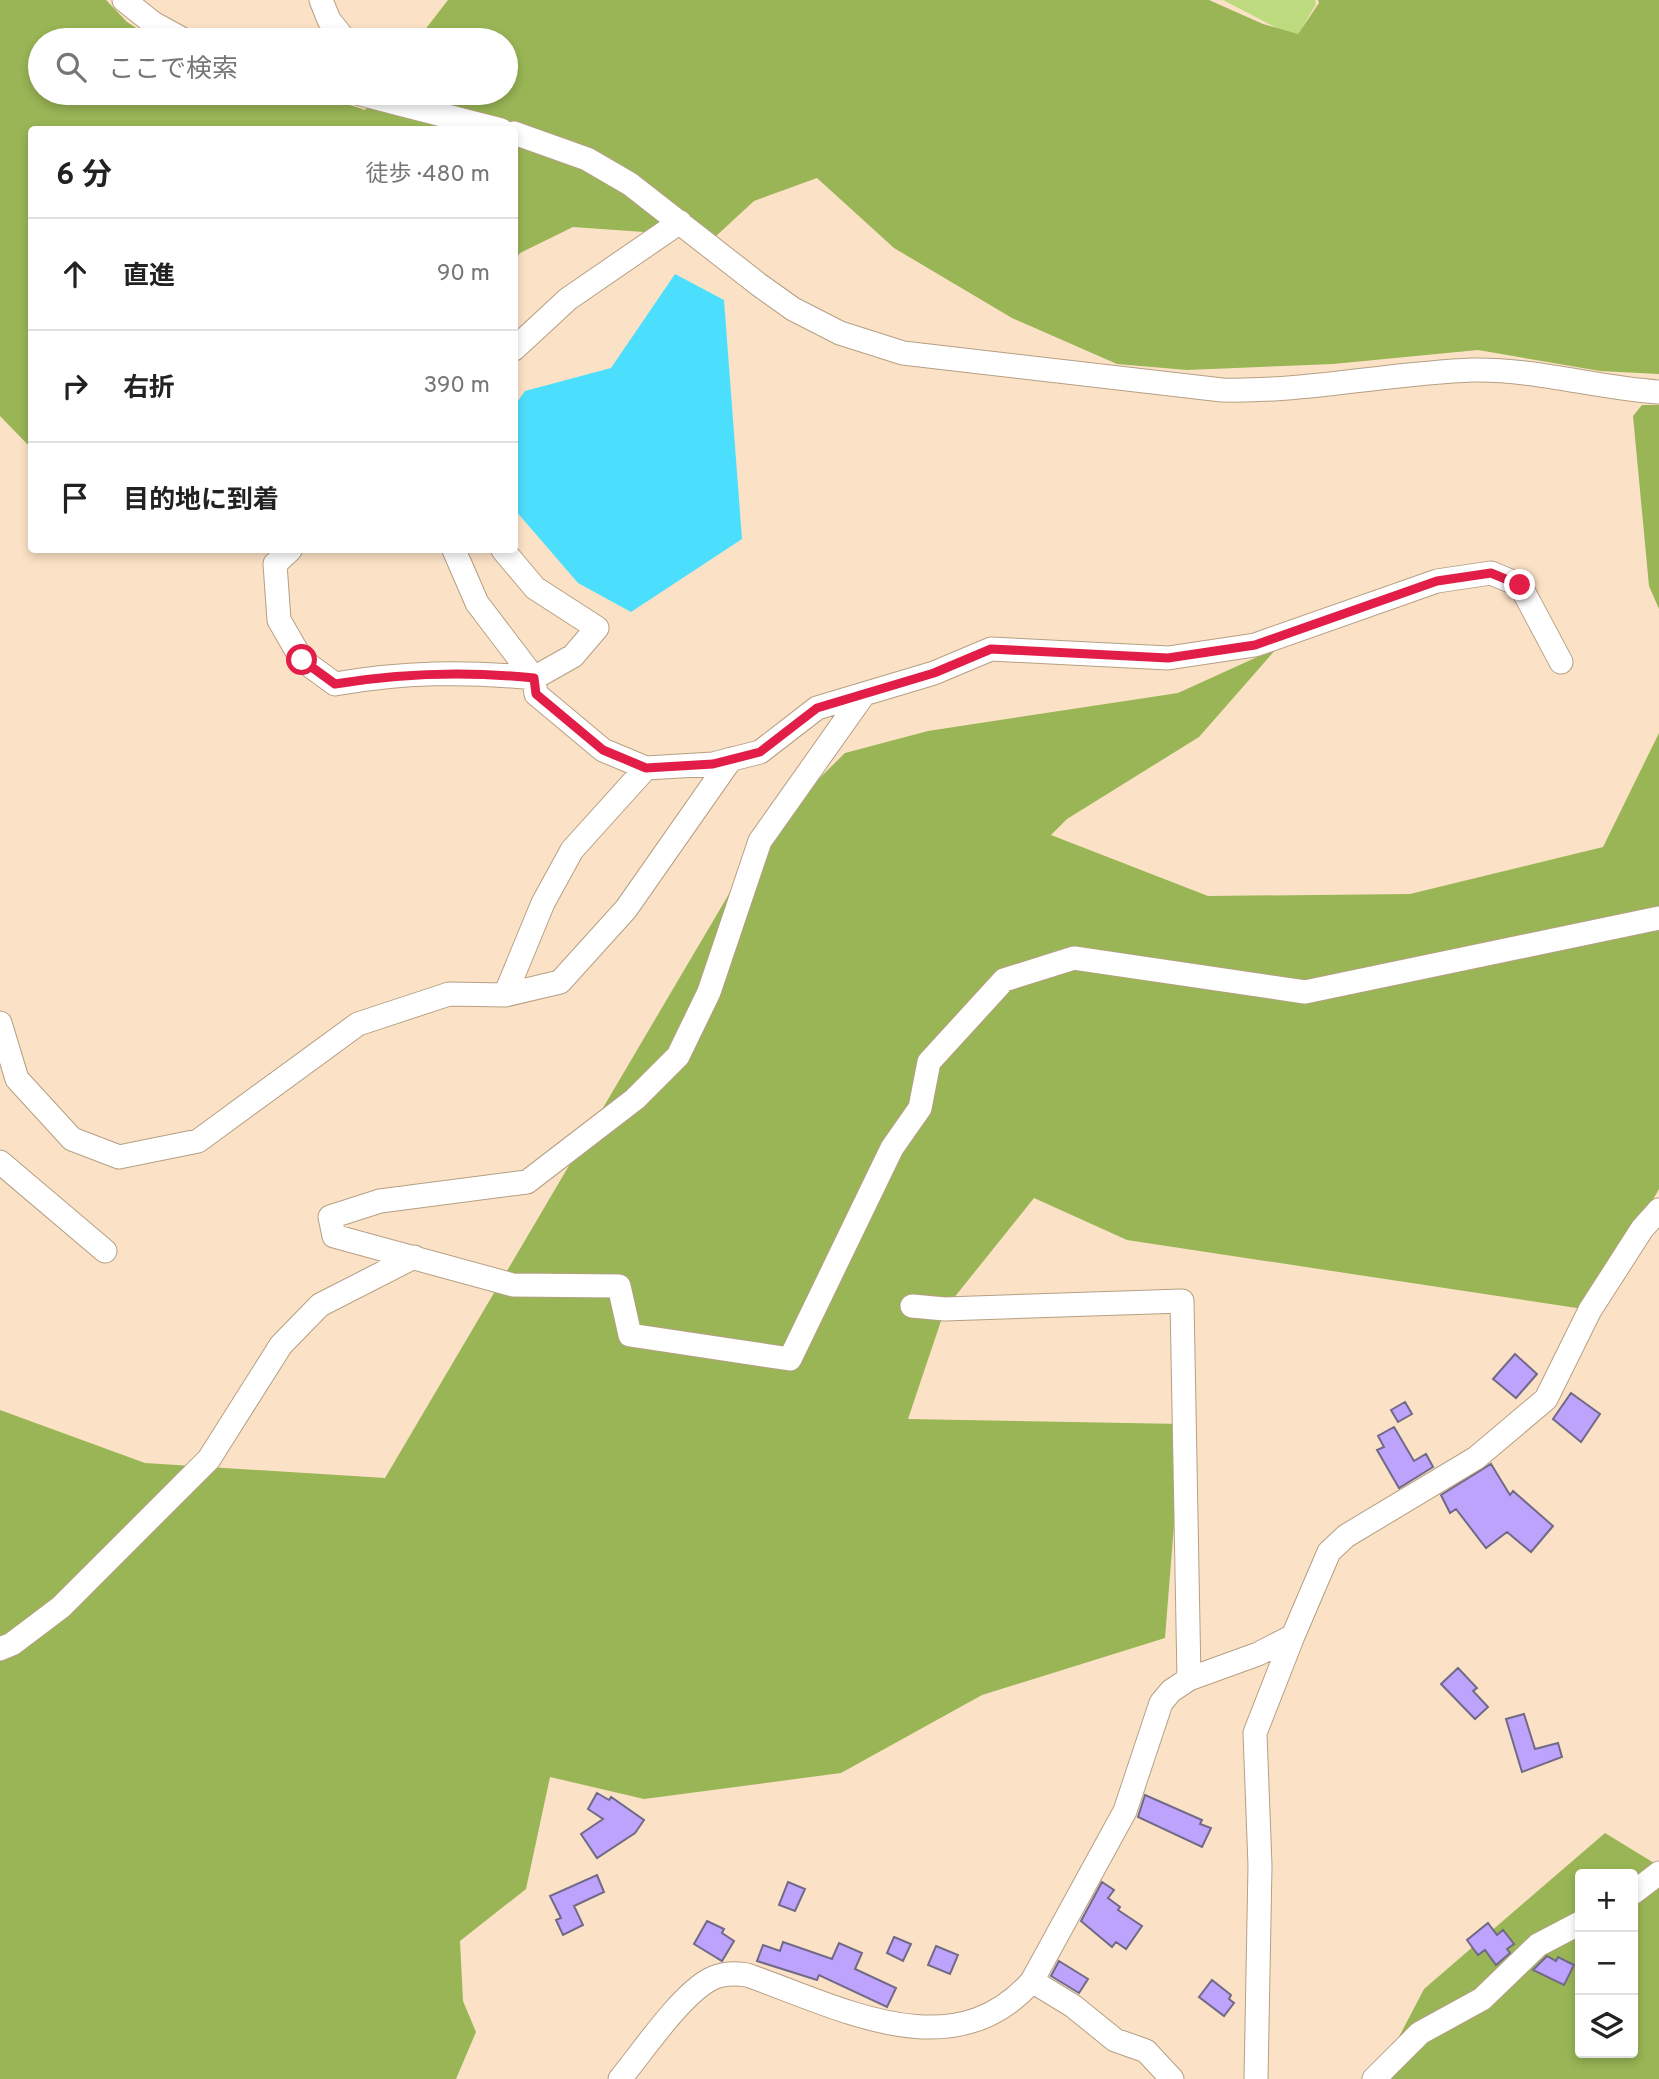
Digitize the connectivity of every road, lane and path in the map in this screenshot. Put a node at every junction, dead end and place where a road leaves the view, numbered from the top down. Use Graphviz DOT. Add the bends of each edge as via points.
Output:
graph roads {
  1 [pos="124,0"];
  2 [pos="321,0"];
  3 [pos="162,28"];
  4 [pos="335,28"];
  5 [pos="404,105"];
  6 [pos="486,126"];
  7 [pos="518,134"];
  8 [pos="680,222"];
  9 [pos="518,345"];
  10 [pos="1659,392"];
  11 [pos="287,553"];
  12 [pos="455,553"];
  13 [pos="506,553"];
  14 [pos="1560,662"];
  15 [pos="534,678"];
  16 [pos="864,694"];
  17 [pos="732,759"];
  18 [pos="646,768"];
  19 [pos="1659,918"];
  20 [pos="505,995"];
  21 [pos="0,1023"];
  22 [pos="0,1162"];
  23 [pos="1659,1210"];
  24 [pos="105,1251"];
  25 [pos="414,1257"];
  26 [pos="912,1306"];
  27 [pos="1293,1636"];
  28 [pos="0,1649"];
  29 [pos="1189,1679"];
  30 [pos="1659,1873"];
  31 [pos="1638,1889"];
  32 [pos="1575,1926"];
  33 [pos="1032,1981"];
  34 [pos="620,2079"];
  35 [pos="1172,2079"];
  36 [pos="1256,2079"];
  37 [pos="1374,2079"];
  1 -- 3 [label="street"];
  2 -- 4 [label="street"];
  5 -- 6 [label="street"];
  7 -- 8 [label="street" via="587,159"];
  8 -- 9 [label="street" via="568,299"];
  8 -- 10 [label="street" via="793,309 840,333 903,353 1222,390 1267,391 1476,370"];
  11 -- 15 [label="street" via="275,564 279,621 302,660 335,684 394,674 484,673"];
  12 -- 15 [label="street" via="477,603"];
  13 -- 15 [label="street" via="535,588 597,628 573,656"];
  14 -- 16 [label="street" via="1520,585 1491,573 1437,581 1255,645 1168,658 991,649 934,673"];
  15 -- 18 [label="street" via="536,694 603,750"];
  16 -- 17 [label="street" via="817,708 760,752"];
  16 -- 25 [label="street" via="760,841 709,992 678,1056 635,1099 527,1182 380,1201 330,1217 334,1236"];
  17 -- 18 [label="street"];
  17 -- 20 [label="street" via="626,909 560,982"];
  18 -- 20 [label="street" via="572,849 542,903"];
  19 -- 25 [label="street" via="1305,992 1074,958 1004,980 929,1062 920,1108 892,1148 790,1359 630,1335 619,1286 513,1285"];
  20 -- 21 [label="street" via="449,994 358,1024 198,1141 119,1157 72,1139 17,1079"];
  22 -- 24 [label="street"];
  23 -- 27 [label="street" via="1590,1310 1546,1399 1476,1458 1346,1536 1329,1552"];
  25 -- 28 [label="street" via="320,1305 281,1345 209,1460 61,1607"];
  26 -- 29 [label="street" via="945,1309 1182,1301"];
  27 -- 29 [label="street"];
  27 -- 36 [label="street" via="1255,1732 1260,1866"];
  29 -- 33 [label="street" via="1161,1703 1125,1811"];
  30 -- 31 [label="street"];
  32 -- 37 [label="street" via="1538,1945 1482,1999 1420,2033"];
  33 -- 34 [label="street" via="1014,2001 974,2023 894,2026 747,1975 729,1973 710,1979 690,1995"];
  33 -- 35 [label="street" via="1115,2040 1146,2051"];
}
